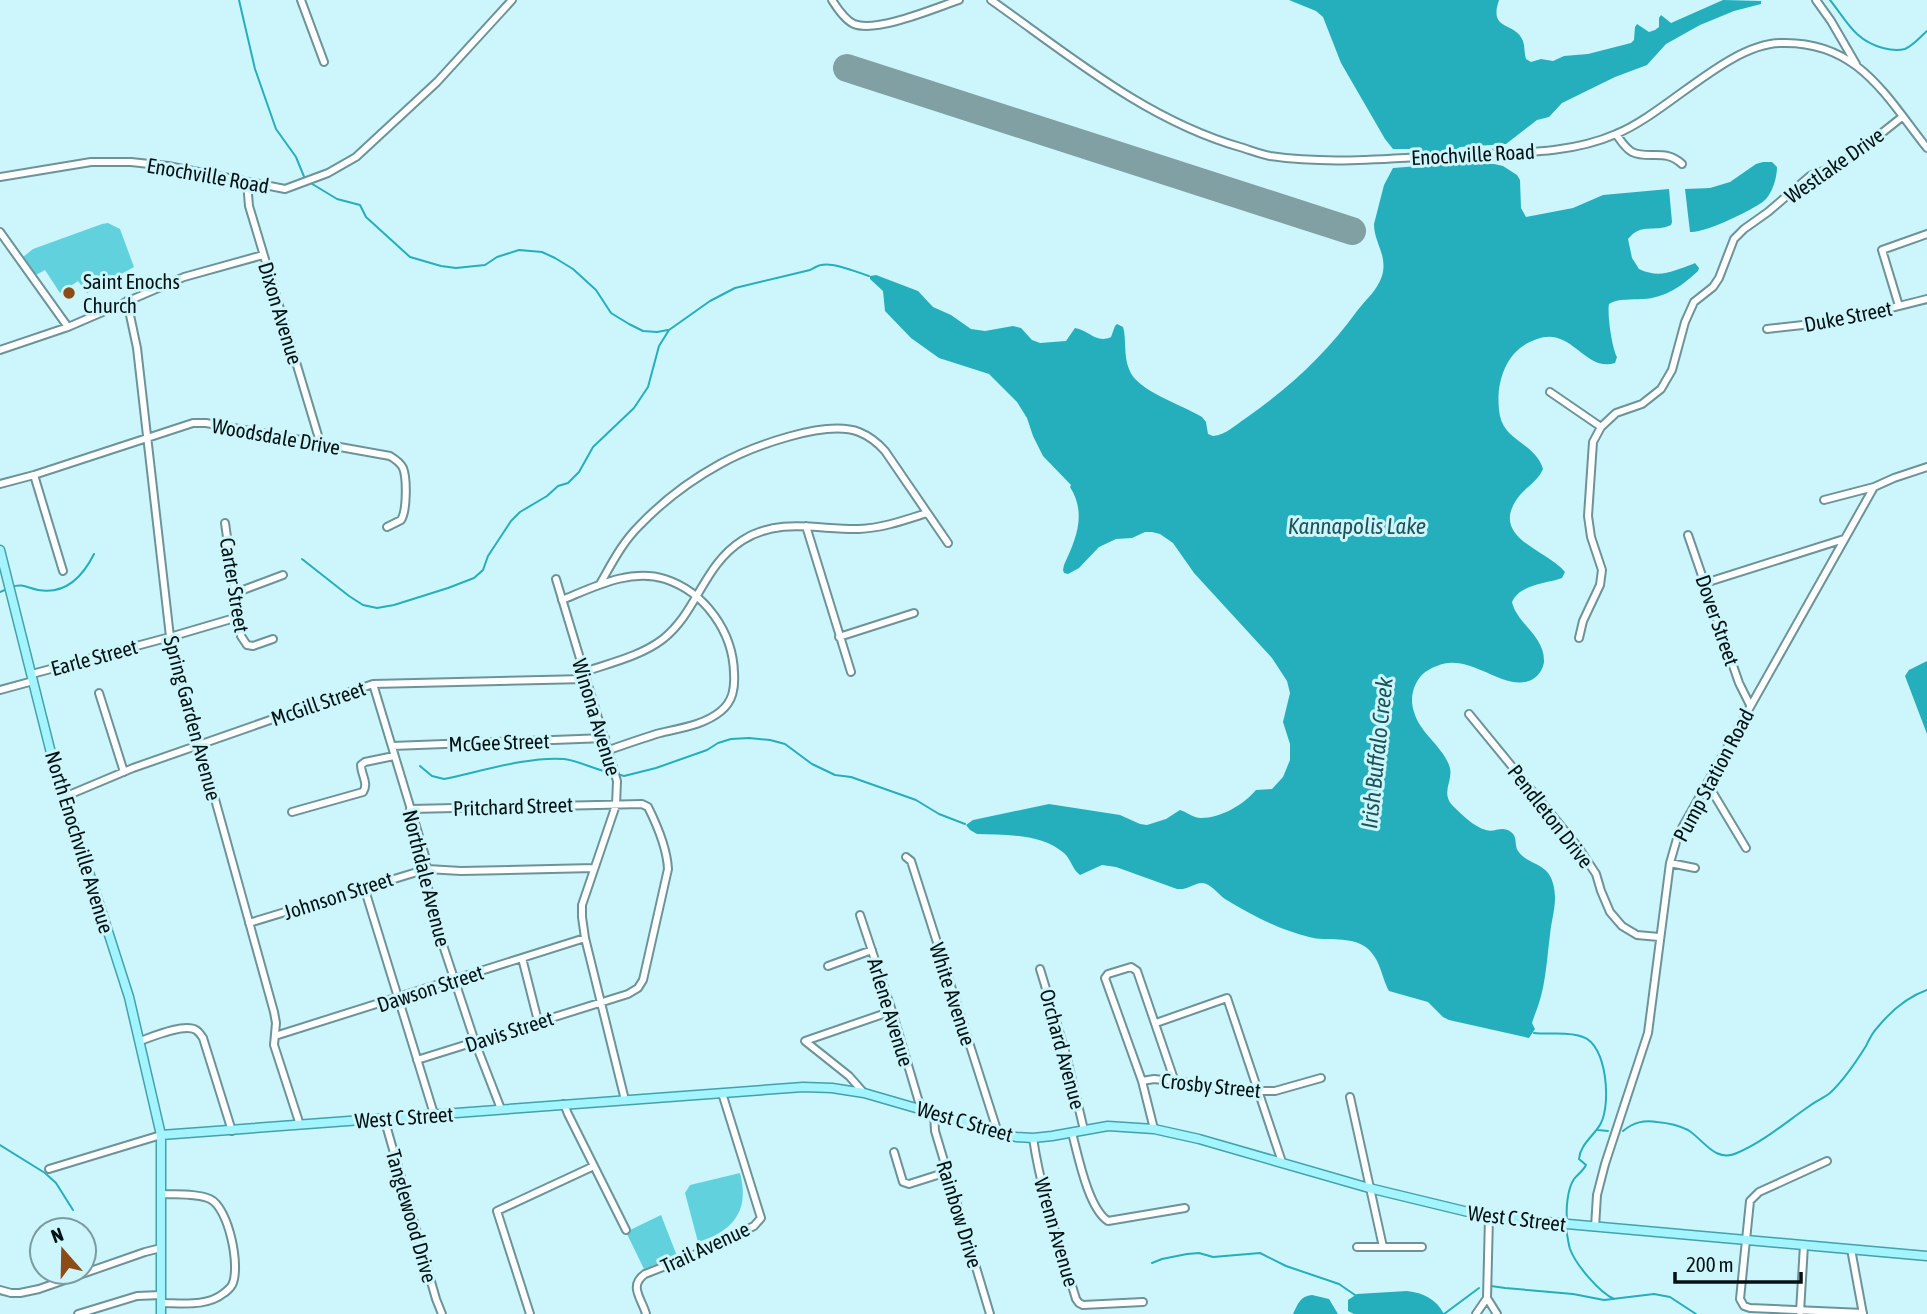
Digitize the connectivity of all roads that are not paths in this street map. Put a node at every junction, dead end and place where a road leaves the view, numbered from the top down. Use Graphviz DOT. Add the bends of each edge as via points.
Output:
graph roads {
  1 [pos="301,0"];
  2 [pos="512,0"];
  3 [pos="832,0"];
  4 [pos="959,0"];
  5 [pos="991,0"];
  6 [pos="1816,0"];
  7 [pos="324,62"];
  8 [pos="1856,64"];
  9 [pos="1902,117"];
  10 [pos="1616,134"];
  11 [pos="1927,148"];
  12 [pos="1682,164"];
  13 [pos="0,177"];
  14 [pos="247,182"];
  15 [pos="0,232"];
  16 [pos="1927,234"];
  17 [pos="263,255"];
  18 [pos="1927,299"];
  19 [pos="127,301"];
  20 [pos="1899,306"];
  21 [pos="68,327"];
  22 [pos="1767,329"];
  23 [pos="0,350"];
  24 [pos="1550,392"];
  25 [pos="1601,427"];
  26 [pos="147,437"];
  27 [pos="320,442"];
  28 [pos="1927,467"];
  29 [pos="34,475"];
  30 [pos="0,484"];
  31 [pos="1874,487"];
  32 [pos="1824,500"];
  33 [pos="927,513"];
  34 [pos="225,523"];
  35 [pos="806,526"];
  36 [pos="387,527"];
  37 [pos="1688,535"];
  38 [pos="1844,539"];
  39 [pos="948,543"];
  40 [pos="0,550"];
  41 [pos="63,571"];
  42 [pos="283,576"];
  43 [pos="556,579"];
  44 [pos="1705,583"];
  45 [pos="600,584"];
  46 [pos="235,593"];
  47 [pos="696,596"];
  48 [pos="562,600"];
  49 [pos="914,613"];
  50 [pos="238,617"];
  51 [pos="170,637"];
  52 [pos="839,637"];
  53 [pos="1579,638"];
  54 [pos="273,639"];
  55 [pos="850,672"];
  56 [pos="585,675"];
  57 [pos="33,678"];
  58 [pos="373,684"];
  59 [pos="0,690"];
  60 [pos="99,692"];
  61 [pos="1750,705"];
  62 [pos="1469,714"];
  63 [pos="605,738"];
  64 [pos="199,744"];
  65 [pos="392,746"];
  66 [pos="609,750"];
  67 [pos="394,756"];
  68 [pos="124,772"];
  69 [pos="1707,783"];
  70 [pos="64,797"];
  71 [pos="616,805"];
  72 [pos="410,809"];
  73 [pos="292,812"];
  74 [pos="1746,848"];
  75 [pos="906,857"];
  76 [pos="1670,863"];
  77 [pos="594,868"];
  78 [pos="1695,868"];
  79 [pos="427,869"];
  80 [pos="364,887"];
  81 [pos="860,915"];
  82 [pos="249,923"];
  83 [pos="1659,937"];
  84 [pos="585,938"];
  85 [pos="872,950"];
  86 [pos="522,958"];
  87 [pos="828,966"];
  88 [pos="1041,969"];
  89 [pos="455,980"];
  90 [pos="398,998"];
  91 [pos="601,1001"];
  92 [pos="892,1011"];
  93 [pos="538,1021"];
  94 [pos="1156,1023"];
  95 [pos="275,1036"];
  96 [pos="140,1041"];
  97 [pos="475,1042"];
  98 [pos="417,1060"];
  99 [pos="1321,1078"];
  100 [pos="1142,1081"];
  101 [pos="1175,1082"];
  102 [pos="1258,1091"];
  103 [pos="722,1093"];
  104 [pos="864,1093"];
  105 [pos="1350,1097"];
  106 [pos="625,1100"];
  107 [pos="565,1104"];
  108 [pos="501,1109"];
  109 [pos="921,1109"];
  110 [pos="934,1113"];
  111 [pos="434,1114"];
  112 [pos="384,1118"];
  113 [pos="300,1125"];
  114 [pos="1154,1129"];
  115 [pos="232,1130"];
  116 [pos="1084,1130"];
  117 [pos="998,1133"];
  118 [pos="1072,1133"];
  119 [pos="161,1135"];
  120 [pos="1033,1138"];
  121 [pos="894,1152"];
  122 [pos="1827,1161"];
  123 [pos="1282,1162"];
  124 [pos="594,1167"];
  125 [pos="48,1169"];
  126 [pos="947,1172"];
  127 [pos="1369,1188"];
  128 [pos="161,1194"];
  129 [pos="1185,1208"];
  130 [pos="1489,1217"];
  131 [pos="1595,1227"];
  132 [pos="626,1230"];
  133 [pos="1746,1240"];
  134 [pos="1804,1245"];
  135 [pos="1357,1247"];
  136 [pos="1383,1247"];
  137 [pos="1422,1247"];
  138 [pos="161,1248"];
  139 [pos="1851,1249"];
  140 [pos="1927,1256"];
  141 [pos="0,1290"];
  142 [pos="1487,1297"];
  143 [pos="161,1299"];
  144 [pos="1143,1302"];
  145 [pos="1800,1312"];
  146 [pos="1863,1313"];
  147 [pos="78,1314"];
  148 [pos="161,1314"];
  149 [pos="442,1314"];
  150 [pos="530,1314"];
  151 [pos="646,1314"];
  152 [pos="990,1314"];
  153 [pos="1476,1314"];
  154 [pos="1497,1314"];
  1 -- 7 [label="street"];
  2 -- 14 [label="street, Enochville Road" via="437,82 350,162 285,188"];
  3 -- 4 [label="street" via="852,23 871,27"];
  5 -- 10 [label="street, Enochville Road" via="1122,92 1191,130 1268,155 1323,161 1566,149"];
  6 -- 8 [label="street"];
  8 -- 9 [label="street, Enochville Road"];
  8 -- 10 [label="street, Enochville Road" via="1818,46 1763,46 1722,65"];
  9 -- 11 [label="street, Enochville Road"];
  9 -- 25 [label="street, Westlake Drive" via="1842,162 1810,177 1734,239 1719,278 1694,302 1661,389 1642,404 1616,413"];
  10 -- 12 [label="street" via="1630,151 1674,157"];
  13 -- 14 [label="street, Enochville Road" via="91,162 131,162"];
  14 -- 17 [label="street, Dixon Avenue"];
  15 -- 21 [label="street"];
  16 -- 20 [label="street" via="1882,250"];
  17 -- 19 [label="street" via="184,277"];
  17 -- 27 [label="street, Dixon Avenue"];
  18 -- 20 [label="street, Duke Street"];
  19 -- 21 [label="street"];
  19 -- 26 [label="street, Spring Garden Avenue"];
  20 -- 22 [label="street, Duke Street" via="1839,321"];
  21 -- 23 [label="street"];
  24 -- 25 [label="street"];
  25 -- 53 [label="street" via="1594,442 1588,516 1602,570"];
  26 -- 27 [label="street, Woodsdale Drive" via="206,422"];
  26 -- 29 [label="street, Woodsdale Drive"];
  26 -- 51 [label="street, Spring Garden Avenue"];
  27 -- 36 [label="street, Woodsdale Drive" via="390,456 400,463 405,515"];
  28 -- 31 [label="street"];
  29 -- 30 [label="street, Woodsdale Drive"];
  29 -- 41 [label="street"];
  31 -- 32 [label="street"];
  31 -- 38 [label="street, Pump Station Road"];
  33 -- 35 [label="street, McGill Street" via="880,527"];
  33 -- 39 [label="street"];
  33 -- 45 [label="street" via="876,442 845,430 804,432 747,451 681,489 627,538"];
  34 -- 46 [label="street, Carter Street"];
  35 -- 47 [label="street, McGill Street" via="763,530 745,539 713,566"];
  35 -- 52 [label="street"];
  37 -- 44 [label="street, Dover Street"];
  38 -- 44 [label="street"];
  38 -- 61 [label="street, Pump Station Road"];
  40 -- 57 [label="main road, North Enochville Avenue"];
  42 -- 46 [label="street"];
  43 -- 48 [label="street, Winona Avenue"];
  44 -- 61 [label="street, Dover Street"];
  45 -- 47 [label="street" via="623,577 652,577"];
  45 -- 48 [label="street"];
  46 -- 50 [label="street, Carter Street"];
  47 -- 56 [label="street, McGill Street" via="678,622 649,648"];
  47 -- 66 [label="street" via="727,635 734,670 731,700 710,718"];
  48 -- 56 [label="street, Winona Avenue"];
  49 -- 52 [label="street"];
  50 -- 51 [label="street, Earle Street"];
  50 -- 54 [label="street, Carter Street" via="247,645"];
  51 -- 57 [label="street, Earle Street"];
  51 -- 64 [label="street, Spring Garden Avenue"];
  52 -- 55 [label="street"];
  56 -- 58 [label="street, McGill Street"];
  56 -- 63 [label="street, Winona Avenue"];
  57 -- 59 [label="street, Earle Street"];
  57 -- 70 [label="main road, North Enochville Avenue"];
  58 -- 64 [label="street, McGill Street"];
  58 -- 65 [label="street, Northdale Avenue"];
  60 -- 68 [label="street"];
  61 -- 69 [label="street, Pump Station Road"];
  62 -- 83 [label="street, Pendleton Drive" via="1590,865 1610,912 1637,935"];
  63 -- 65 [label="street, McGee Street"];
  63 -- 66 [label="street, Winona Avenue"];
  64 -- 68 [label="street, McGill Street"];
  64 -- 82 [label="street, Spring Garden Avenue"];
  65 -- 67 [label="street, Northdale Avenue"];
  66 -- 71 [label="street, Winona Avenue" via="617,781"];
  67 -- 72 [label="street, Northdale Avenue"];
  67 -- 73 [label="street" via="361,765 366,783 363,792"];
  68 -- 70 [label="street, McGill Street"];
  69 -- 74 [label="street"];
  69 -- 76 [label="street, Pump Station Road" via="1678,835"];
  70 -- 96 [label="main road, North Enochville Avenue" via="130,997"];
  71 -- 72 [label="street, Pritchard Street"];
  71 -- 77 [label="street, Winona Avenue"];
  71 -- 91 [label="street, Pritchard Street" via="648,807 668,869 643,980 628,994"];
  72 -- 79 [label="street, Northdale Avenue"];
  75 -- 117 [label="street, White Avenue"];
  76 -- 78 [label="street"];
  76 -- 83 [label="street, Pump Station Road"];
  77 -- 79 [label="street, Johnson Street"];
  77 -- 84 [label="street, Winona Avenue" via="582,905"];
  79 -- 80 [label="street, Johnson Street"];
  79 -- 89 [label="street, Northdale Avenue" via="431,908"];
  80 -- 82 [label="street, Johnson Street"];
  80 -- 90 [label="street"];
  81 -- 85 [label="street, Arlene Avenue"];
  82 -- 95 [label="street, Spring Garden Avenue" via="274,1012"];
  83 -- 131 [label="street, Pump Station Road" via="1648,1034 1605,1164"];
  84 -- 86 [label="street, Dawson Street"];
  84 -- 91 [label="street, Winona Avenue"];
  85 -- 87 [label="street"];
  85 -- 92 [label="street, Arlene Avenue"];
  86 -- 89 [label="street, Dawson Street"];
  86 -- 93 [label="street"];
  88 -- 116 [label="street, Orchard Avenue"];
  89 -- 90 [label="street, Dawson Street"];
  89 -- 97 [label="street, Northdale Avenue"];
  90 -- 95 [label="street, Dawson Street"];
  90 -- 98 [label="street"];
  91 -- 93 [label="street, Davis Street"];
  91 -- 106 [label="street, Winona Avenue"];
  92 -- 104 [label="street" via="805,1041"];
  92 -- 109 [label="street, Arlene Avenue"];
  93 -- 97 [label="street, Davis Street"];
  94 -- 100 [label="street" via="1137,971 1132,967 1108,974 1105,978"];
  94 -- 101 [label="street"];
  94 -- 102 [label="street" via="1227,998"];
  95 -- 113 [label="street, Spring Garden Avenue"];
  96 -- 115 [label="street" via="180,1029 199,1032"];
  96 -- 119 [label="main road, North Enochville Avenue"];
  97 -- 98 [label="street, Davis Street"];
  97 -- 108 [label="street, Northdale Avenue"];
  98 -- 111 [label="street"];
  99 -- 102 [label="street, Crosby Street"];
  100 -- 101 [label="street, Crosby Street"];
  100 -- 114 [label="street"];
  101 -- 102 [label="street, Crosby Street"];
  102 -- 123 [label="street"];
  103 -- 104 [label="main road, West C Street" via="803,1087"];
  103 -- 106 [label="main road, West C Street"];
  103 -- 151 [label="street, Trail Avenue" via="761,1218 754,1226 639,1279 637,1291"];
  104 -- 109 [label="main road, West C Street"];
  105 -- 127 [label="street"];
  106 -- 107 [label="main road, West C Street"];
  107 -- 108 [label="main road, West C Street"];
  107 -- 124 [label="street"];
  108 -- 111 [label="main road, West C Street"];
  109 -- 110 [label="main road, West C Street"];
  110 -- 117 [label="main road, West C Street"];
  110 -- 126 [label="street, Rainbow Drive"];
  111 -- 112 [label="main road, West C Street"];
  112 -- 113 [label="main road, West C Street"];
  112 -- 149 [label="street, Tanglewood Drive"];
  113 -- 115 [label="main road, West C Street"];
  114 -- 116 [label="main road, West C Street" via="1108,1126"];
  114 -- 123 [label="main road, West C Street"];
  115 -- 119 [label="main road, West C Street"];
  116 -- 118 [label="main road, West C Street"];
  117 -- 120 [label="main road, West C Street"];
  118 -- 120 [label="main road, West C Street"];
  118 -- 129 [label="street" via="1087,1188 1108,1221"];
  119 -- 125 [label="street"];
  119 -- 128 [label="main road, North Enochville Avenue"];
  120 -- 144 [label="street, Wrenn Avenue" via="1076,1299 1083,1305"];
  121 -- 126 [label="street" via="903,1182"];
  122 -- 133 [label="street" via="1750,1200"];
  123 -- 127 [label="main road, West C Street"];
  124 -- 132 [label="street"];
  124 -- 150 [label="street" via="497,1211"];
  126 -- 152 [label="street, Rainbow Drive"];
  127 -- 130 [label="main road, West C Street"];
  127 -- 136 [label="street"];
  128 -- 138 [label="main road, North Enochville Avenue"];
  128 -- 143 [label="street" via="210,1199 217,1204 227,1222 234,1276 226,1292 211,1301"];
  130 -- 131 [label="main road, West C Street"];
  130 -- 142 [label="street"];
  131 -- 133 [label="main road, West C Street"];
  133 -- 134 [label="main road, West C Street"];
  133 -- 145 [label="street" via="1740,1299 1744,1306"];
  134 -- 139 [label="main road, West C Street"];
  134 -- 145 [label="street"];
  135 -- 136 [label="street"];
  136 -- 137 [label="street"];
  138 -- 141 [label="street" via="39,1289 20,1293"];
  138 -- 143 [label="main road, North Enochville Avenue"];
  139 -- 140 [label="main road, West C Street"];
  139 -- 146 [label="street"];
  142 -- 153 [label="street"];
  142 -- 154 [label="street"];
  143 -- 147 [label="street" via="137,1296"];
  143 -- 148 [label="main road, North Enochville Avenue"];
  145 -- 146 [label="street"];
}
